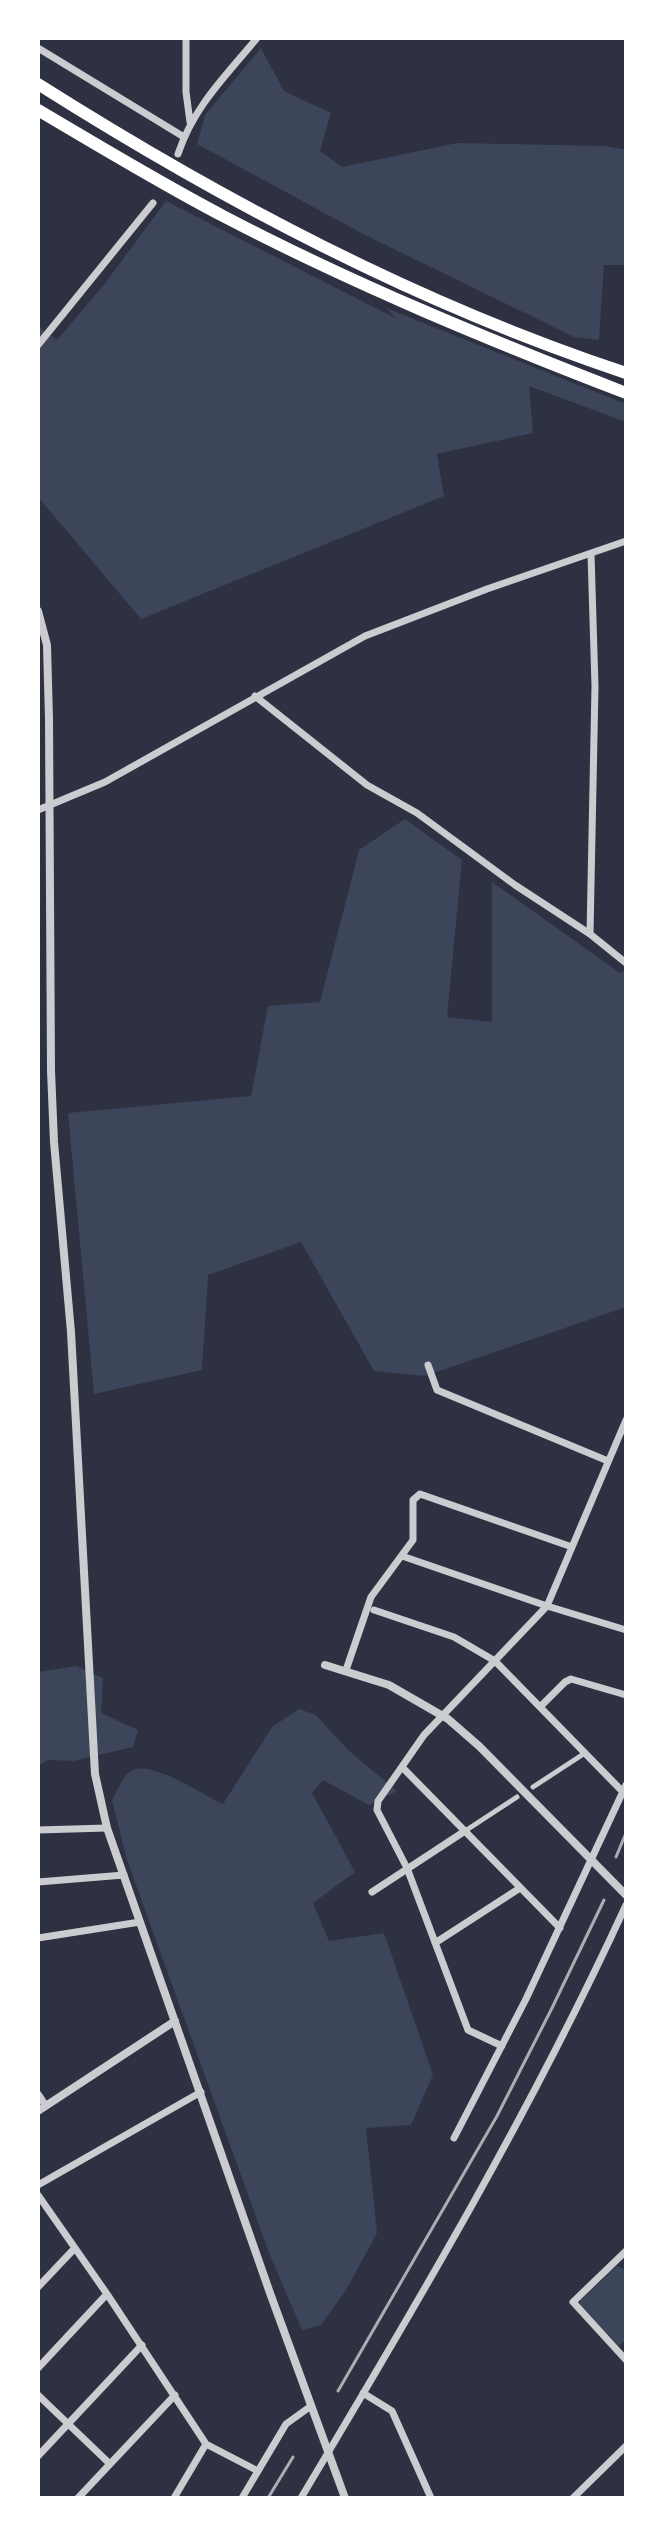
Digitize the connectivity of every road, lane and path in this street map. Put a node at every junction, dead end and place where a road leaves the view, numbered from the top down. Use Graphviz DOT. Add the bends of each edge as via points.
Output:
graph roads {
  1 [pos="186,38"];
  2 [pos="257,38"];
  3 [pos="38,48"];
  4 [pos="38,83"];
  5 [pos="38,110"];
  6 [pos="190,122"];
  7 [pos="184,137"];
  8 [pos="178,154"];
  9 [pos="153,203"];
  10 [pos="38,345"];
  11 [pos="626,373"];
  12 [pos="626,393"];
  13 [pos="626,541"];
  14 [pos="591,554"];
  15 [pos="38,611"];
  16 [pos="255,696"];
  17 [pos="50,806"];
  18 [pos="38,810"];
  19 [pos="590,934"];
  20 [pos="626,963"];
  21 [pos="428,1365"];
  22 [pos="626,1420"];
  23 [pos="608,1461"];
  24 [pos="572,1547"];
  25 [pos="402,1556"];
  26 [pos="547,1606"];
  27 [pos="374,1610"];
  28 [pos="626,1630"];
  29 [pos="495,1661"];
  30 [pos="325,1665"];
  31 [pos="346,1670"];
  32 [pos="626,1695"];
  33 [pos="540,1707"];
  34 [pos="442,1715"];
  35 [pos="585,1753"];
  36 [pos="402,1767"];
  37 [pos="533,1787"];
  38 [pos="624,1789"];
  39 [pos="517,1797"];
  40 [pos="107,1828"];
  41 [pos="38,1830"];
  42 [pos="465,1831"];
  43 [pos="591,1860"];
  44 [pos="407,1868"];
  45 [pos="124,1875"];
  46 [pos="38,1882"];
  47 [pos="520,1888"];
  48 [pos="372,1892"];
  49 [pos="626,1895"];
  50 [pos="626,1905"];
  51 [pos="140,1922"];
  52 [pos="560,1928"];
  53 [pos="38,1938"];
  54 [pos="435,1943"];
  55 [pos="175,2021"];
  56 [pos="502,2046"];
  57 [pos="201,2092"];
  58 [pos="38,2094"];
  59 [pos="42,2109"];
  60 [pos="454,2138"];
  61 [pos="38,2185"];
  62 [pos="38,2195"];
  63 [pos="74,2249"];
  64 [pos="625,2254"];
  65 [pos="39,2283"];
  66 [pos="107,2294"];
  67 [pos="142,2345"];
  68 [pos="626,2360"];
  69 [pos="38,2368"];
  70 [pos="363,2393"];
  71 [pos="38,2395"];
  72 [pos="175,2395"];
  73 [pos="311,2406"];
  74 [pos="68,2424"];
  75 [pos="206,2444"];
  76 [pos="626,2446"];
  77 [pos="329,2452"];
  78 [pos="38,2456"];
  79 [pos="110,2464"];
  80 [pos="258,2471"];
  81 [pos="78,2498"];
  82 [pos="174,2498"];
  83 [pos="242,2498"];
  84 [pos="301,2498"];
  85 [pos="345,2498"];
  86 [pos="431,2498"];
  87 [pos="573,2498"];
  1 -- 6 [label="street"];
  2 -- 6 [label="street"];
  3 -- 7 [label="street"];
  4 -- 11 [label="highway" via="281,225 370,270"];
  5 -- 12 [label="highway" via="224,216 351,279"];
  6 -- 7 [label="street"];
  7 -- 8 [label="street"];
  9 -- 10 [label="street"];
  13 -- 14 [label="street"];
  14 -- 16 [label="street" via="365,636"];
  14 -- 19 [label="street" via="595,686"];
  15 -- 17 [label="street" via="47,645"];
  16 -- 17 [label="street" via="105,782"];
  16 -- 19 [label="street" via="367,785 417,813"];
  17 -- 18 [label="street"];
  17 -- 40 [label="street" via="54,1142 71,1332 91,1731"];
  19 -- 20 [label="street"];
  21 -- 23 [label="street" via="437,1390"];
  22 -- 23 [label="street"];
  23 -- 24 [label="street"];
  24 -- 25 [label="street" via="420,1494 413,1500 413,1540"];
  24 -- 26 [label="street"];
  25 -- 26 [label="street"];
  25 -- 31 [label="street" via="371,1597"];
  26 -- 28 [label="street"];
  26 -- 29 [label="street"];
  27 -- 29 [label="street" via="454,1637"];
  29 -- 33 [label="street"];
  29 -- 34 [label="street"];
  30 -- 31 [label="street"];
  31 -- 34 [label="street" via="389,1685"];
  32 -- 33 [label="street" via="571,1679"];
  33 -- 35 [label="street"];
  34 -- 36 [label="street"];
  34 -- 43 [label="street"];
  35 -- 37 [label="street"];
  35 -- 38 [label="street"];
  36 -- 42 [label="street"];
  36 -- 44 [label="street" via="377,1810"];
  38 -- 43 [label="street"];
  39 -- 42 [label="street"];
  40 -- 41 [label="street"];
  40 -- 45 [label="street"];
  42 -- 44 [label="street"];
  42 -- 47 [label="street"];
  43 -- 49 [label="street"];
  43 -- 52 [label="street"];
  44 -- 48 [label="street"];
  44 -- 54 [label="street"];
  45 -- 46 [label="street"];
  45 -- 51 [label="street"];
  47 -- 52 [label="street"];
  47 -- 54 [label="street"];
  50 -- 70 [label="street" via="515,2130"];
  51 -- 53 [label="street"];
  51 -- 55 [label="street"];
  52 -- 56 [label="street"];
  54 -- 56 [label="street" via="468,2030"];
  55 -- 57 [label="street"];
  55 -- 59 [label="street"];
  56 -- 60 [label="street"];
  57 -- 61 [label="street"];
  57 -- 73 [label="street"];
  58 -- 59 [label="street"];
  62 -- 63 [label="street"];
  63 -- 65 [label="street"];
  63 -- 66 [label="street"];
  64 -- 68 [label="street" via="573,2302"];
  66 -- 67 [label="street"];
  66 -- 69 [label="street"];
  67 -- 72 [label="street"];
  67 -- 74 [label="street"];
  70 -- 77 [label="street"];
  70 -- 86 [label="street" via="392,2411"];
  71 -- 74 [label="street"];
  72 -- 75 [label="street"];
  72 -- 79 [label="street"];
  73 -- 77 [label="street"];
  73 -- 80 [label="street" via="286,2424"];
  74 -- 78 [label="street"];
  74 -- 79 [label="street"];
  75 -- 80 [label="street"];
  75 -- 82 [label="street"];
  76 -- 87 [label="street"];
  77 -- 84 [label="street"];
  77 -- 85 [label="street"];
  79 -- 81 [label="street"];
  80 -- 83 [label="street"];
}
